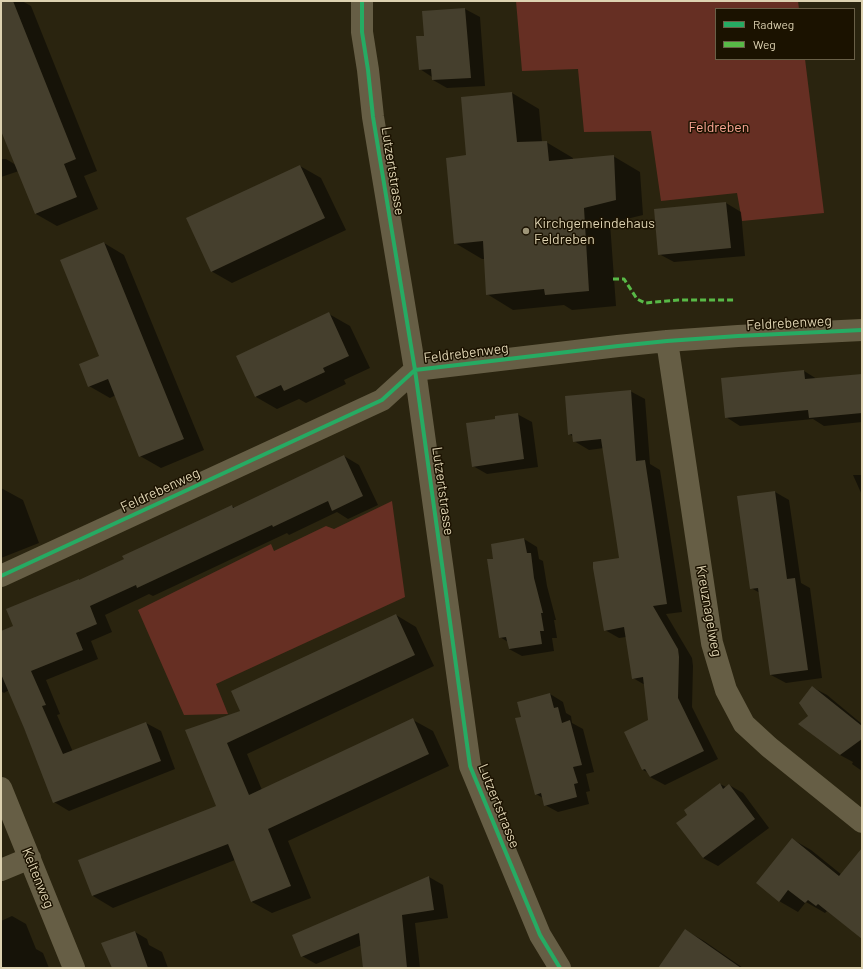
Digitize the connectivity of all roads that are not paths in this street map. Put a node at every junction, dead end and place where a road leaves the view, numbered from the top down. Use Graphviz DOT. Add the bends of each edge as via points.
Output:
graph roads {
  1 [pos="362,1"];
  2 [pos="862,330"];
  3 [pos="667,342"];
  4 [pos="415,370"];
  5 [pos="1,576"];
  6 [pos="1,788"];
  7 [pos="862,822"];
  8 [pos="30,858"];
  9 [pos="1,870"];
  10 [pos="74,968"];
  11 [pos="560,968"];
  1 -- 4 [label="street, Lutzertstrasse" via="362,32 373,117"];
  2 -- 3 [label="street, Feldrebenweg"];
  3 -- 4 [label="street, Feldrebenweg"];
  3 -- 7 [label="street, Kreuznagelweg" via="712,643 726,690 744,724"];
  4 -- 5 [label="street, Feldrebenweg" via="382,400"];
  4 -- 11 [label="street, Lutzertstrasse" via="470,766 540,935"];
  6 -- 8 [label="street, Keltenweg"];
  8 -- 9 [label="street"];
  8 -- 10 [label="street, Keltenweg"];
}
